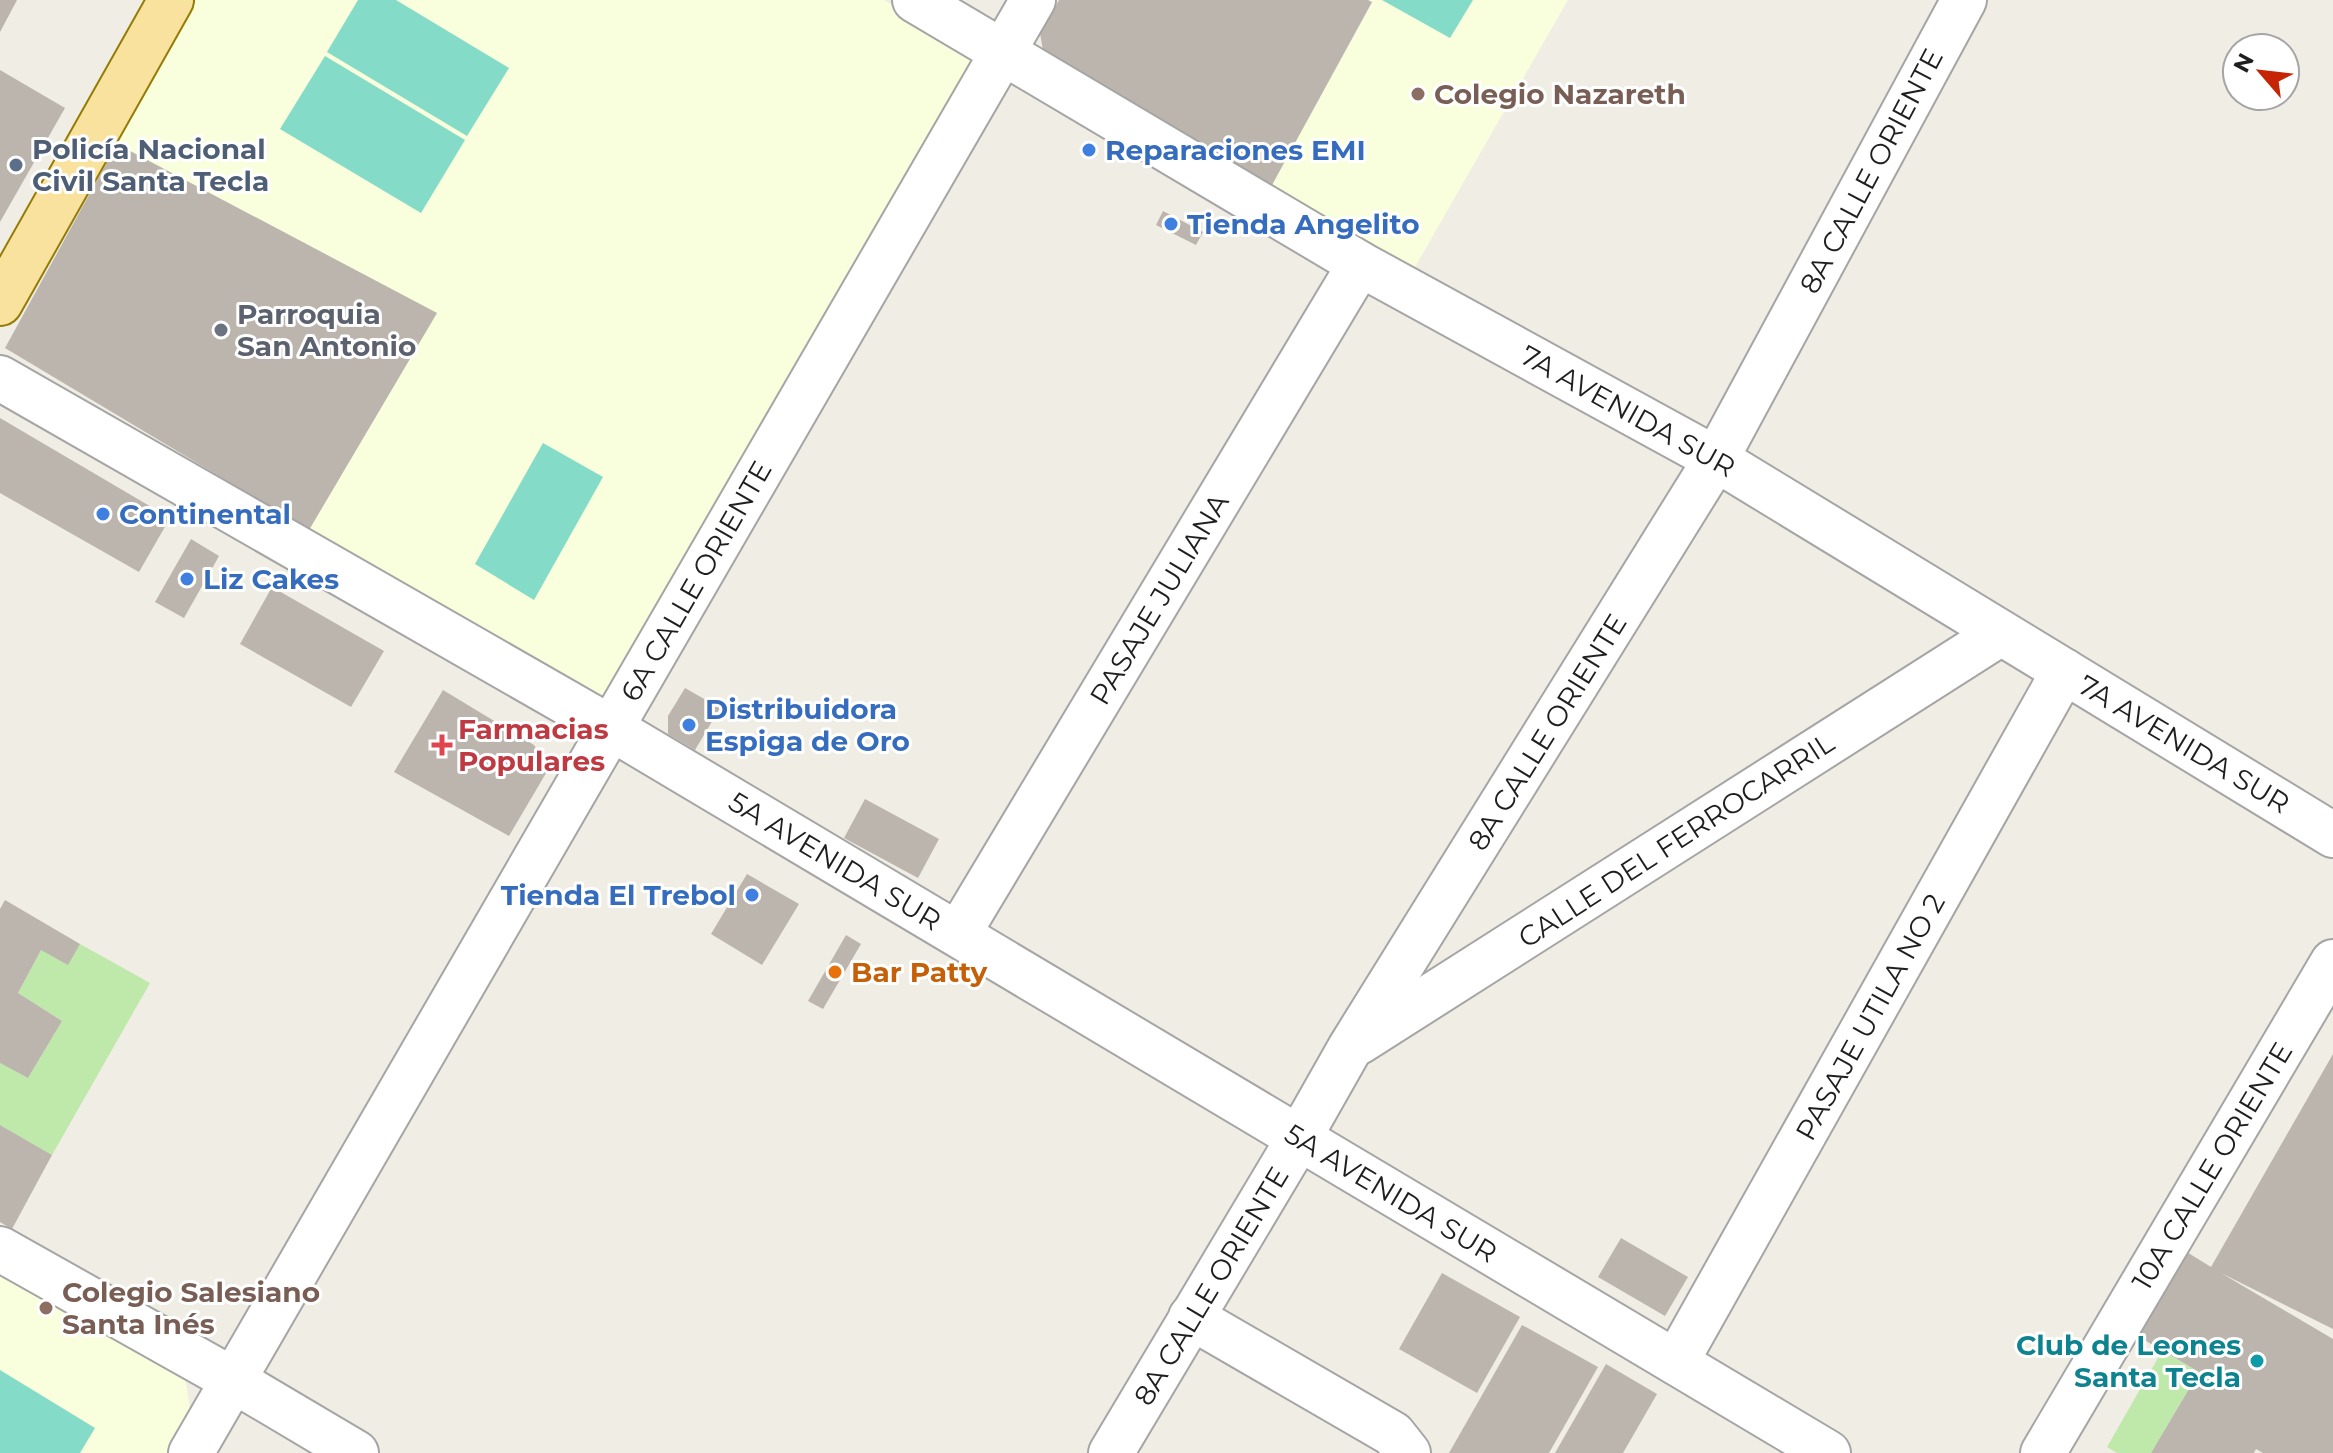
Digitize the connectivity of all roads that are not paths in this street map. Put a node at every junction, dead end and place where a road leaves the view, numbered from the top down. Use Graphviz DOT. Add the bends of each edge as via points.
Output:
graph roads {
  1 [pos="171,0"];
  2 [pos="915,0"];
  3 [pos="1033,0"];
  4 [pos="1964,0"];
  5 [pos="1003,51"];
  6 [pos="1360,264"];
  7 [pos="0,303"];
  8 [pos="0,378"];
  9 [pos="1716,459"];
  10 [pos="2001,633"];
  11 [pos="2064,671"];
  12 [pos="611,728"];
  13 [pos="2333,835"];
  14 [pos="958,934"];
  15 [pos="2333,962"];
  16 [pos="1350,1048"];
  17 [pos="1299,1138"];
  18 [pos="0,1249"];
  19 [pos="1191,1317"];
  20 [pos="1676,1362"];
  21 [pos="233,1380"];
  22 [pos="1127,1448"];
  23 [pos="191,1453"];
  24 [pos="356,1453"];
  25 [pos="1408,1453"];
  26 [pos="1828,1453"];
  27 [pos="2043,1453"];
  1 -- 7 [label="main road"];
  2 -- 5 [label="street, 7A AVENIDA SUR"];
  3 -- 5 [label="street, 6A CALLE ORIENTE"];
  4 -- 9 [label="street, 8A CALLE ORIENTE"];
  5 -- 6 [label="street, 7A AVENIDA SUR"];
  5 -- 12 [label="street, 6A CALLE ORIENTE"];
  6 -- 9 [label="street, 7A AVENIDA SUR"];
  6 -- 14 [label="street, PASAJE JULIANA"];
  8 -- 12 [label="street, 5A AVENIDA SUR"];
  9 -- 10 [label="street, 7A AVENIDA SUR"];
  9 -- 16 [label="street, 8A CALLE ORIENTE"];
  10 -- 11 [label="street, 7A AVENIDA SUR"];
  10 -- 16 [label="street, CALLE DEL FERROCARRIL"];
  11 -- 13 [label="street, 7A AVENIDA SUR"];
  11 -- 20 [label="street, PASAJE UTILA NO 2"];
  12 -- 14 [label="street, 5A AVENIDA SUR"];
  12 -- 21 [label="street, 6A CALLE ORIENTE"];
  14 -- 17 [label="street, 5A AVENIDA SUR"];
  15 -- 27 [label="street, 10A CALLE ORIENTE"];
  16 -- 17 [label="street, 8A CALLE ORIENTE"];
  17 -- 19 [label="street, 8A CALLE ORIENTE"];
  17 -- 20 [label="street, 5A AVENIDA SUR"];
  18 -- 21 [label="street"];
  19 -- 22 [label="street, 8A CALLE ORIENTE"];
  19 -- 25 [label="street" via="1393,1434"];
  20 -- 26 [label="street, 5A AVENIDA SUR"];
  21 -- 23 [label="street, 6A CALLE ORIENTE"];
  21 -- 24 [label="street"];
}
